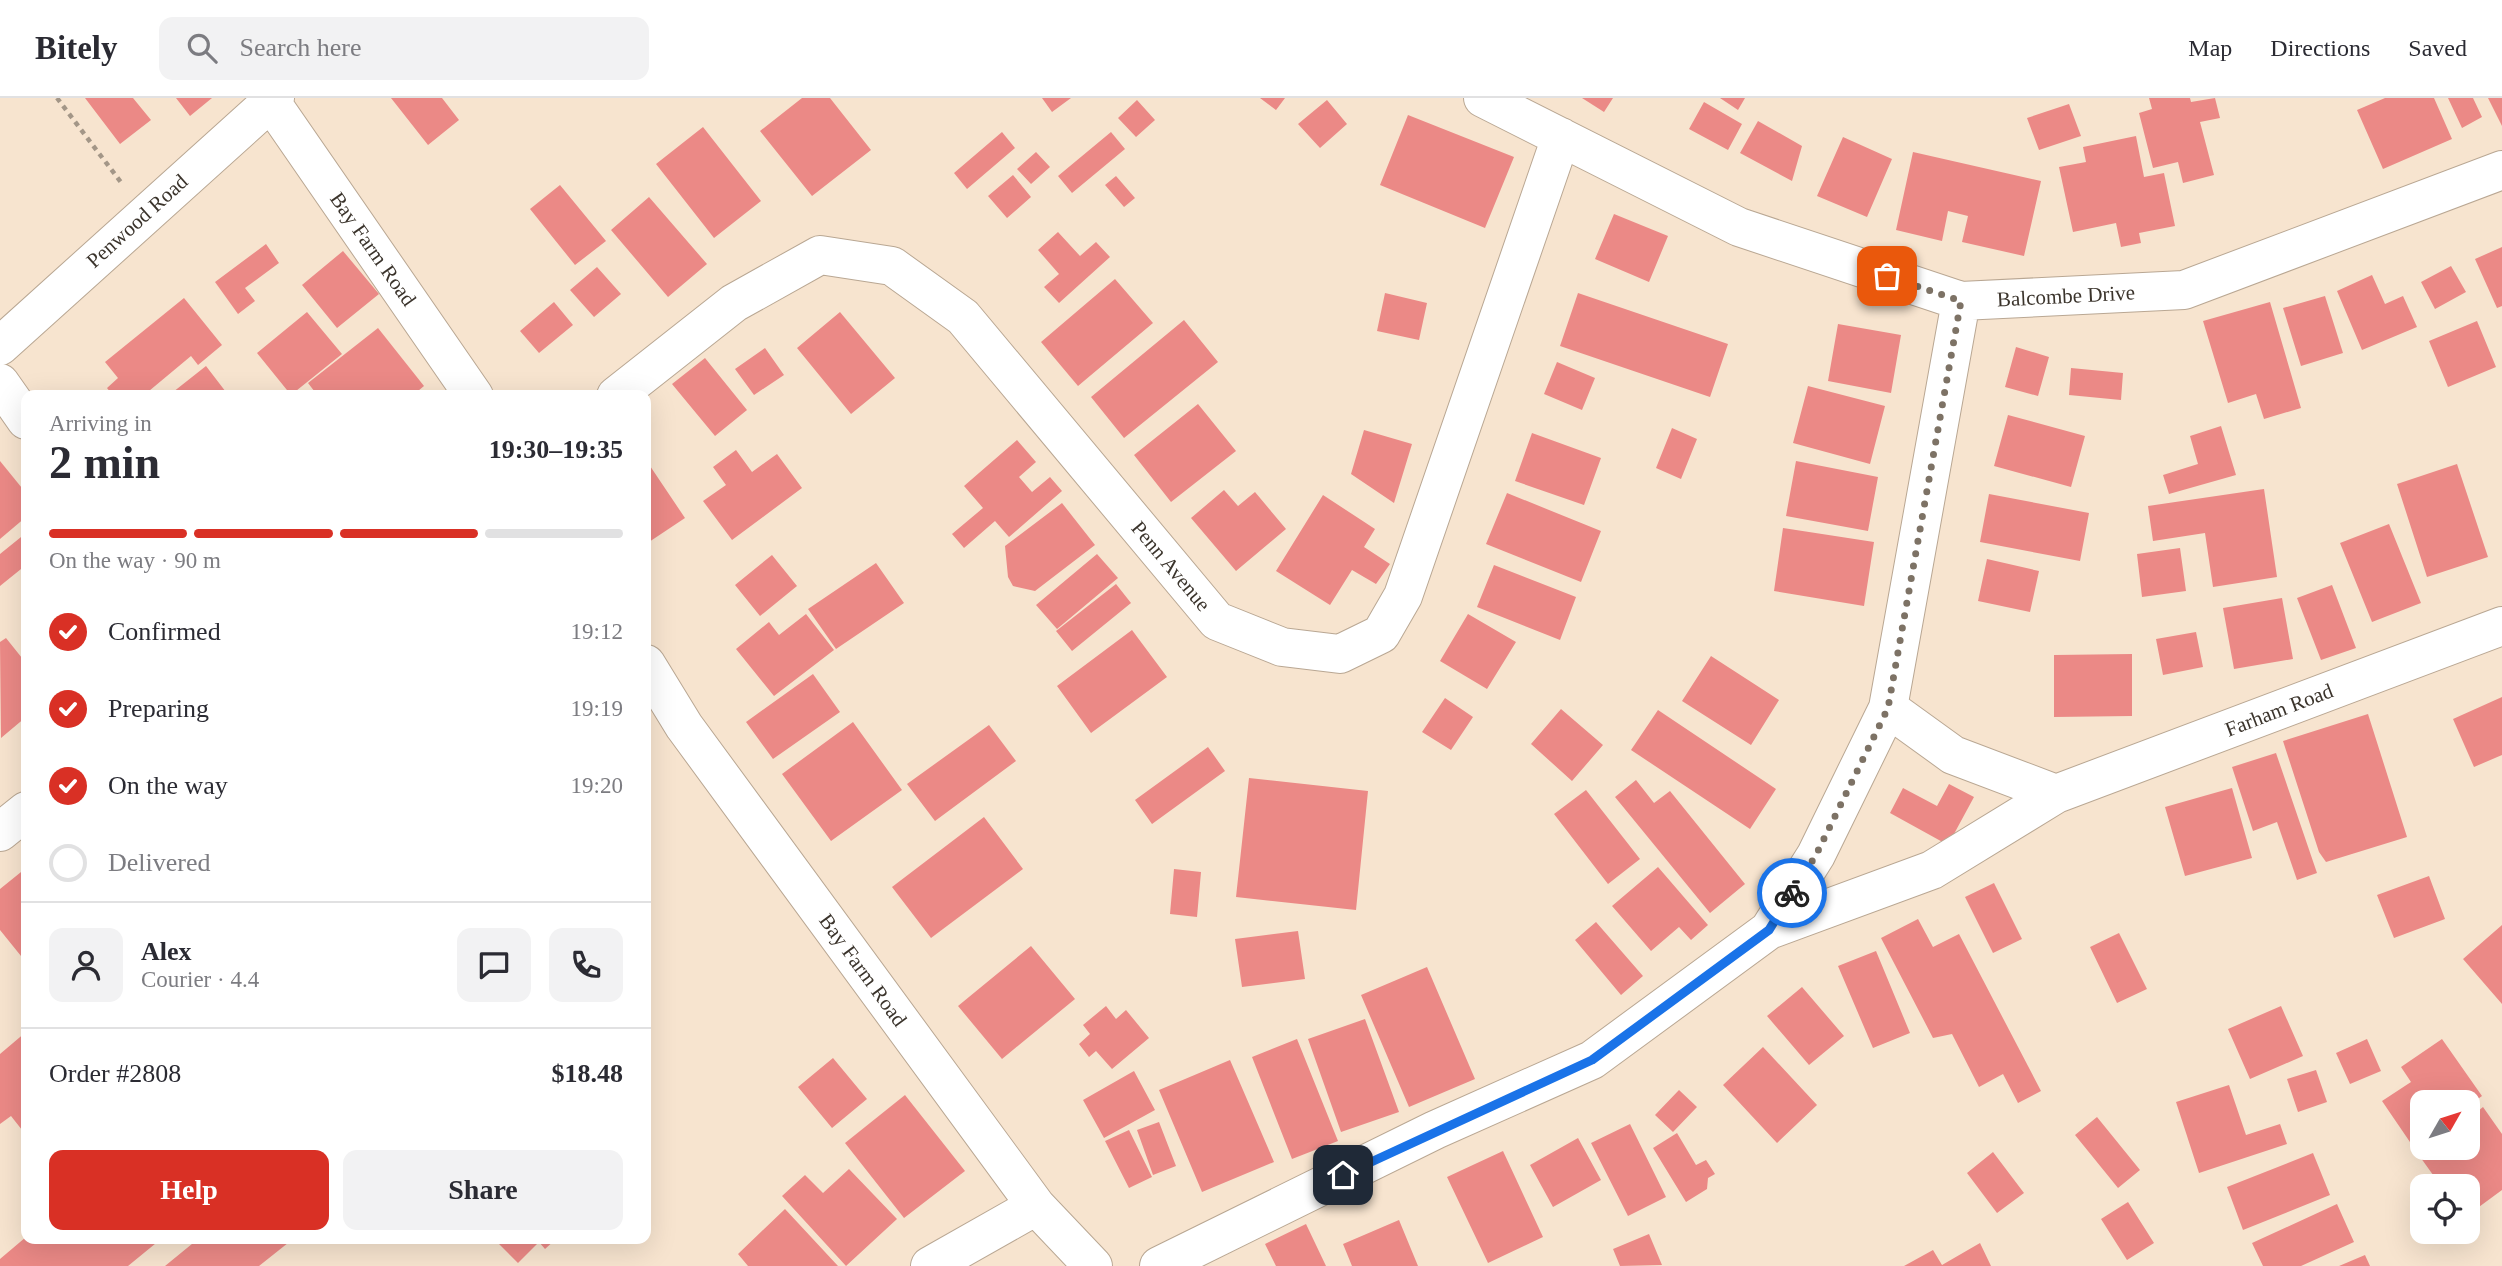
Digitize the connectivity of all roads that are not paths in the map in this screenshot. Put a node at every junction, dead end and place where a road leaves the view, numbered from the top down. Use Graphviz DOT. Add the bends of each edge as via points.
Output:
graph roads {
  1 [pos="1483,98"];
  2 [pos="273,100"];
  3 [pos="1561,137"];
  4 [pos="2502,170"];
  5 [pos="1961,301"];
  6 [pos="0,346"];
  7 [pos="0,383"];
  8 [pos="470,390"];
  9 [pos="625,390"];
  10 [pos="21,413"];
  11 [pos="2502,626"];
  12 [pos="651,672"];
  13 [pos="1888,708"];
  14 [pos="2056,794"];
  15 [pos="21,815"];
  16 [pos="0,832"];
  17 [pos="1769,930"];
  18 [pos="1036,1206"];
  19 [pos="930,1266"];
  20 [pos="1093,1266"];
  21 [pos="1159,1266"];
  1 -- 3 [label="street, Balcombe Drive"];
  2 -- 6 [label="street, Penwood Road"];
  2 -- 8 [label="street, Bay Farm Road"];
  3 -- 5 [label="street, Balcombe Drive" via="1739,227"];
  3 -- 9 [label="street, Penn Avenue" via="1403,596 1381,634 1340,654 1282,647 1217,621 963,317 892,265 820,256 734,303"];
  4 -- 5 [label="street, Balcombe Drive" via="2184,290"];
  5 -- 13 [label="street"];
  7 -- 10 [label="street"];
  11 -- 14 [label="street, Farham Road"];
  12 -- 18 [label="street, Bay Farm Road" via="684,726"];
  13 -- 14 [label="street" via="1953,755"];
  13 -- 17 [label="street" via="1816,855"];
  14 -- 17 [label="street, Farham Road" via="1932,870"];
  15 -- 16 [label="street"];
  17 -- 21 [label="street" via="1592,1060 1435,1130"];
  18 -- 19 [label="street"];
  18 -- 20 [label="street, Bay Farm Road"];
}
